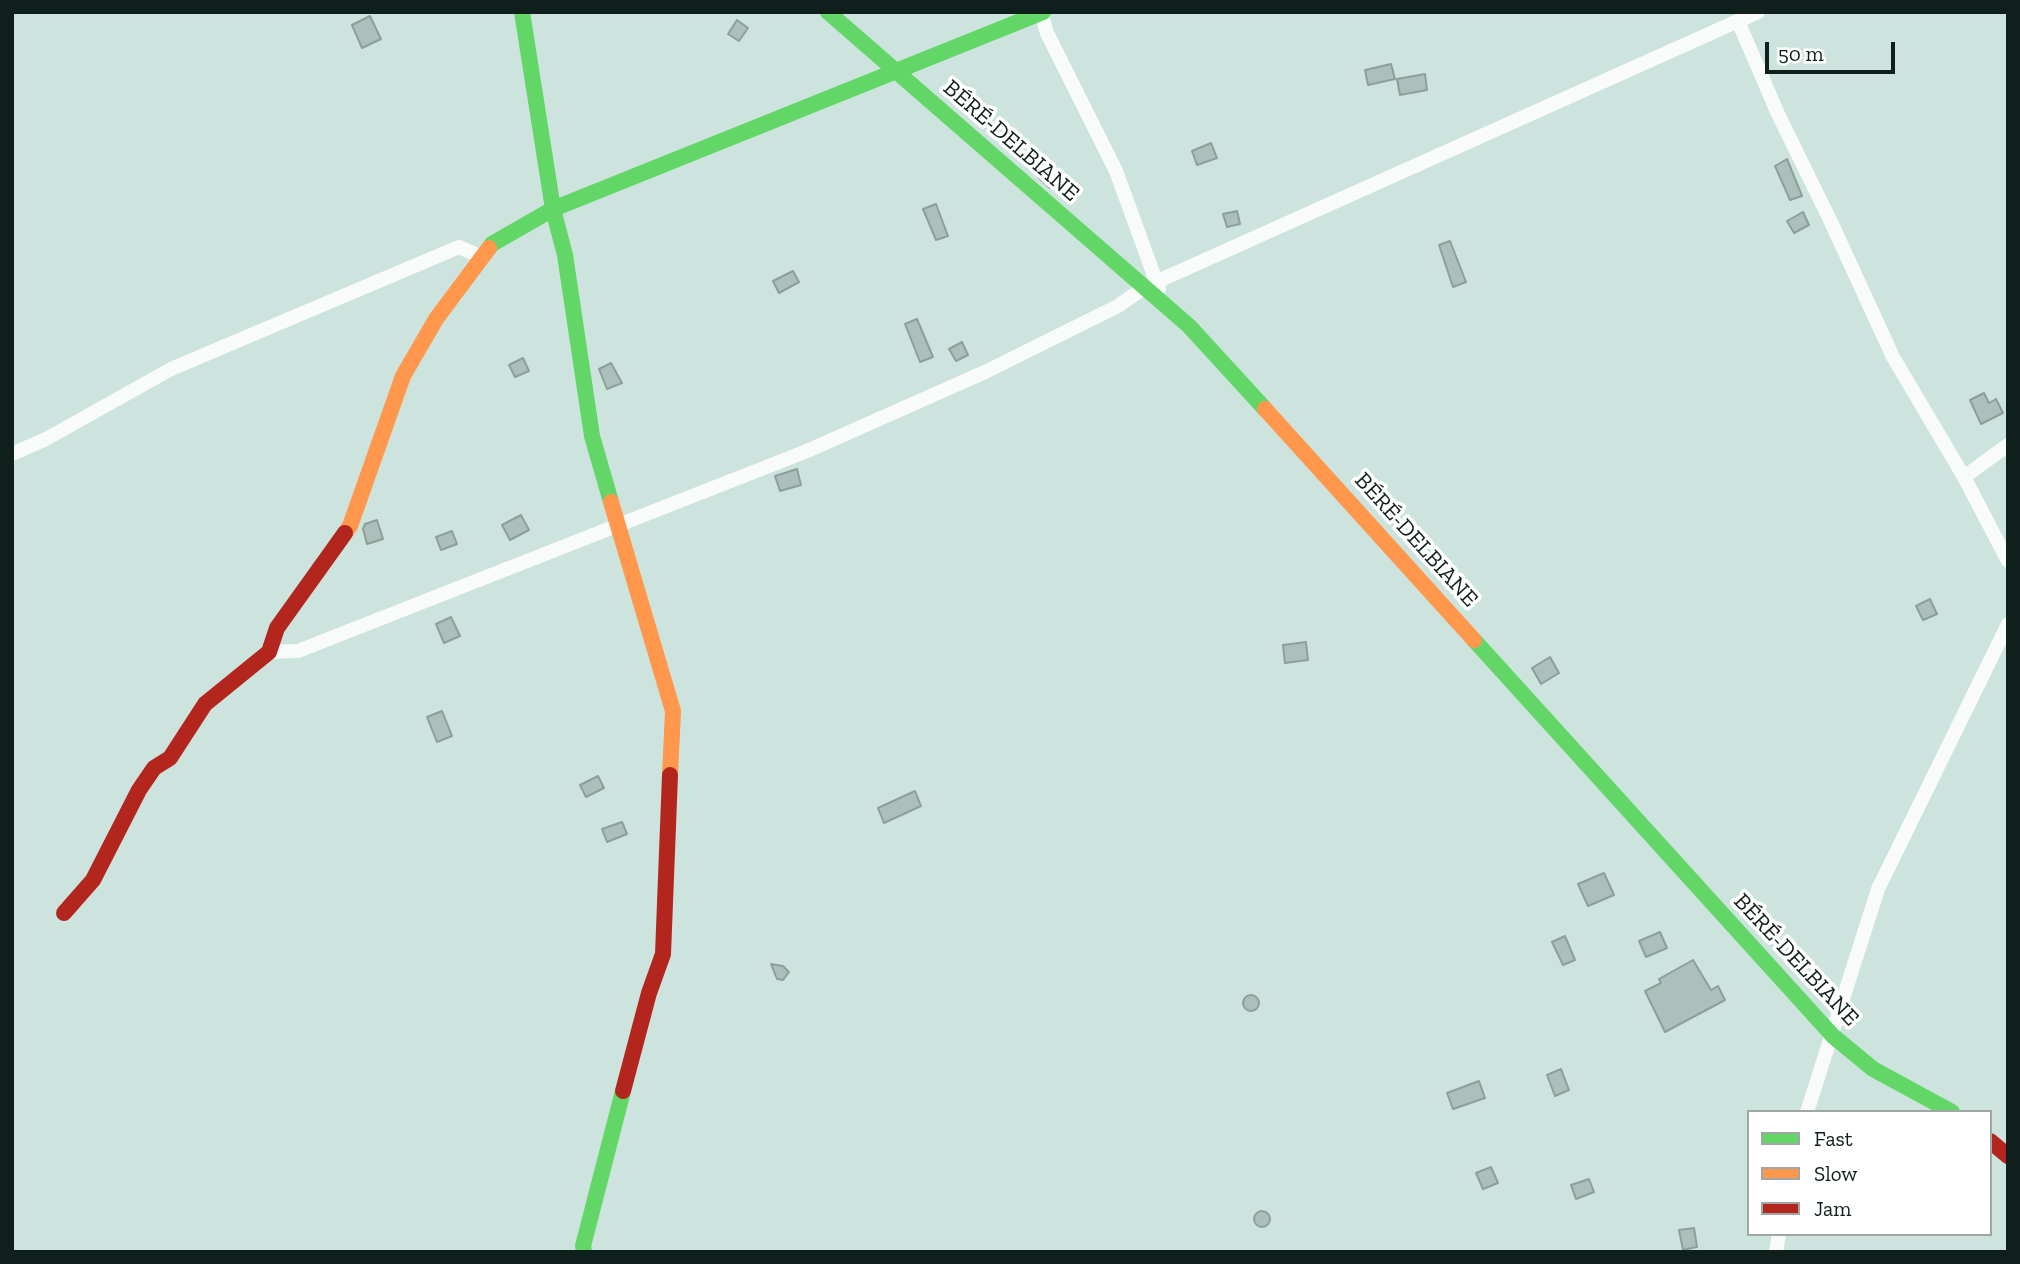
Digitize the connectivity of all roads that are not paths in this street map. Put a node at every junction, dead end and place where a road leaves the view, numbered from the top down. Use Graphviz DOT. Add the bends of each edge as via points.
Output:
graph roads {
  1 [pos="522,12"];
  2 [pos="828,12"];
  3 [pos="1042,12"];
  4 [pos="1758,12"];
  5 [pos="1738,21"];
  6 [pos="895,70"];
  7 [pos="553,209"];
  8 [pos="482,257"];
  9 [pos="1150,284"];
  10 [pos="2008,445"];
  11 [pos="12,454"];
  12 [pos="1964,477"];
  13 [pos="619,526"];
  14 [pos="2008,561"];
  15 [pos="2008,624"];
  16 [pos="269,652"];
  17 [pos="64,913"];
  18 [pos="1833,1036"];
  19 [pos="1808,1110"];
  20 [pos="1948,1110"];
  21 [pos="1992,1143"];
  22 [pos="2008,1156"];
  23 [pos="584,1252"];
  1 -- 7 [label="street"];
  2 -- 6 [label="street, BÉRÉ-DELBIANE"];
  3 -- 6 [label="street"];
  3 -- 9 [label="street" via="1047,33 1116,171"];
  4 -- 5 [label="street"];
  5 -- 9 [label="street"];
  5 -- 12 [label="street" via="1884,338"];
  6 -- 7 [label="street"];
  6 -- 9 [label="street, BÉRÉ-DELBIANE"];
  7 -- 8 [label="street" via="492,244"];
  7 -- 13 [label="street" via="565,255 592,436"];
  8 -- 11 [label="street" via="459,247 171,369"];
  8 -- 16 [label="street" via="436,319 403,376 350,526 277,628"];
  9 -- 13 [label="street" via="1118,306 985,372 807,451"];
  9 -- 18 [label="street, BÉRÉ-DELBIANE"];
  10 -- 12 [label="street"];
  12 -- 14 [label="street"];
  13 -- 16 [label="street" via="298,651"];
  13 -- 23 [label="street" via="673,711 663,954 649,993"];
  15 -- 18 [label="street" via="1878,889"];
  16 -- 17 [label="street" via="205,704 170,758 154,768 93,880"];
  18 -- 19 [label="street"];
  18 -- 20 [label="street, BÉRÉ-DELBIANE" via="1873,1069"];
  21 -- 22 [label="street"];
}
